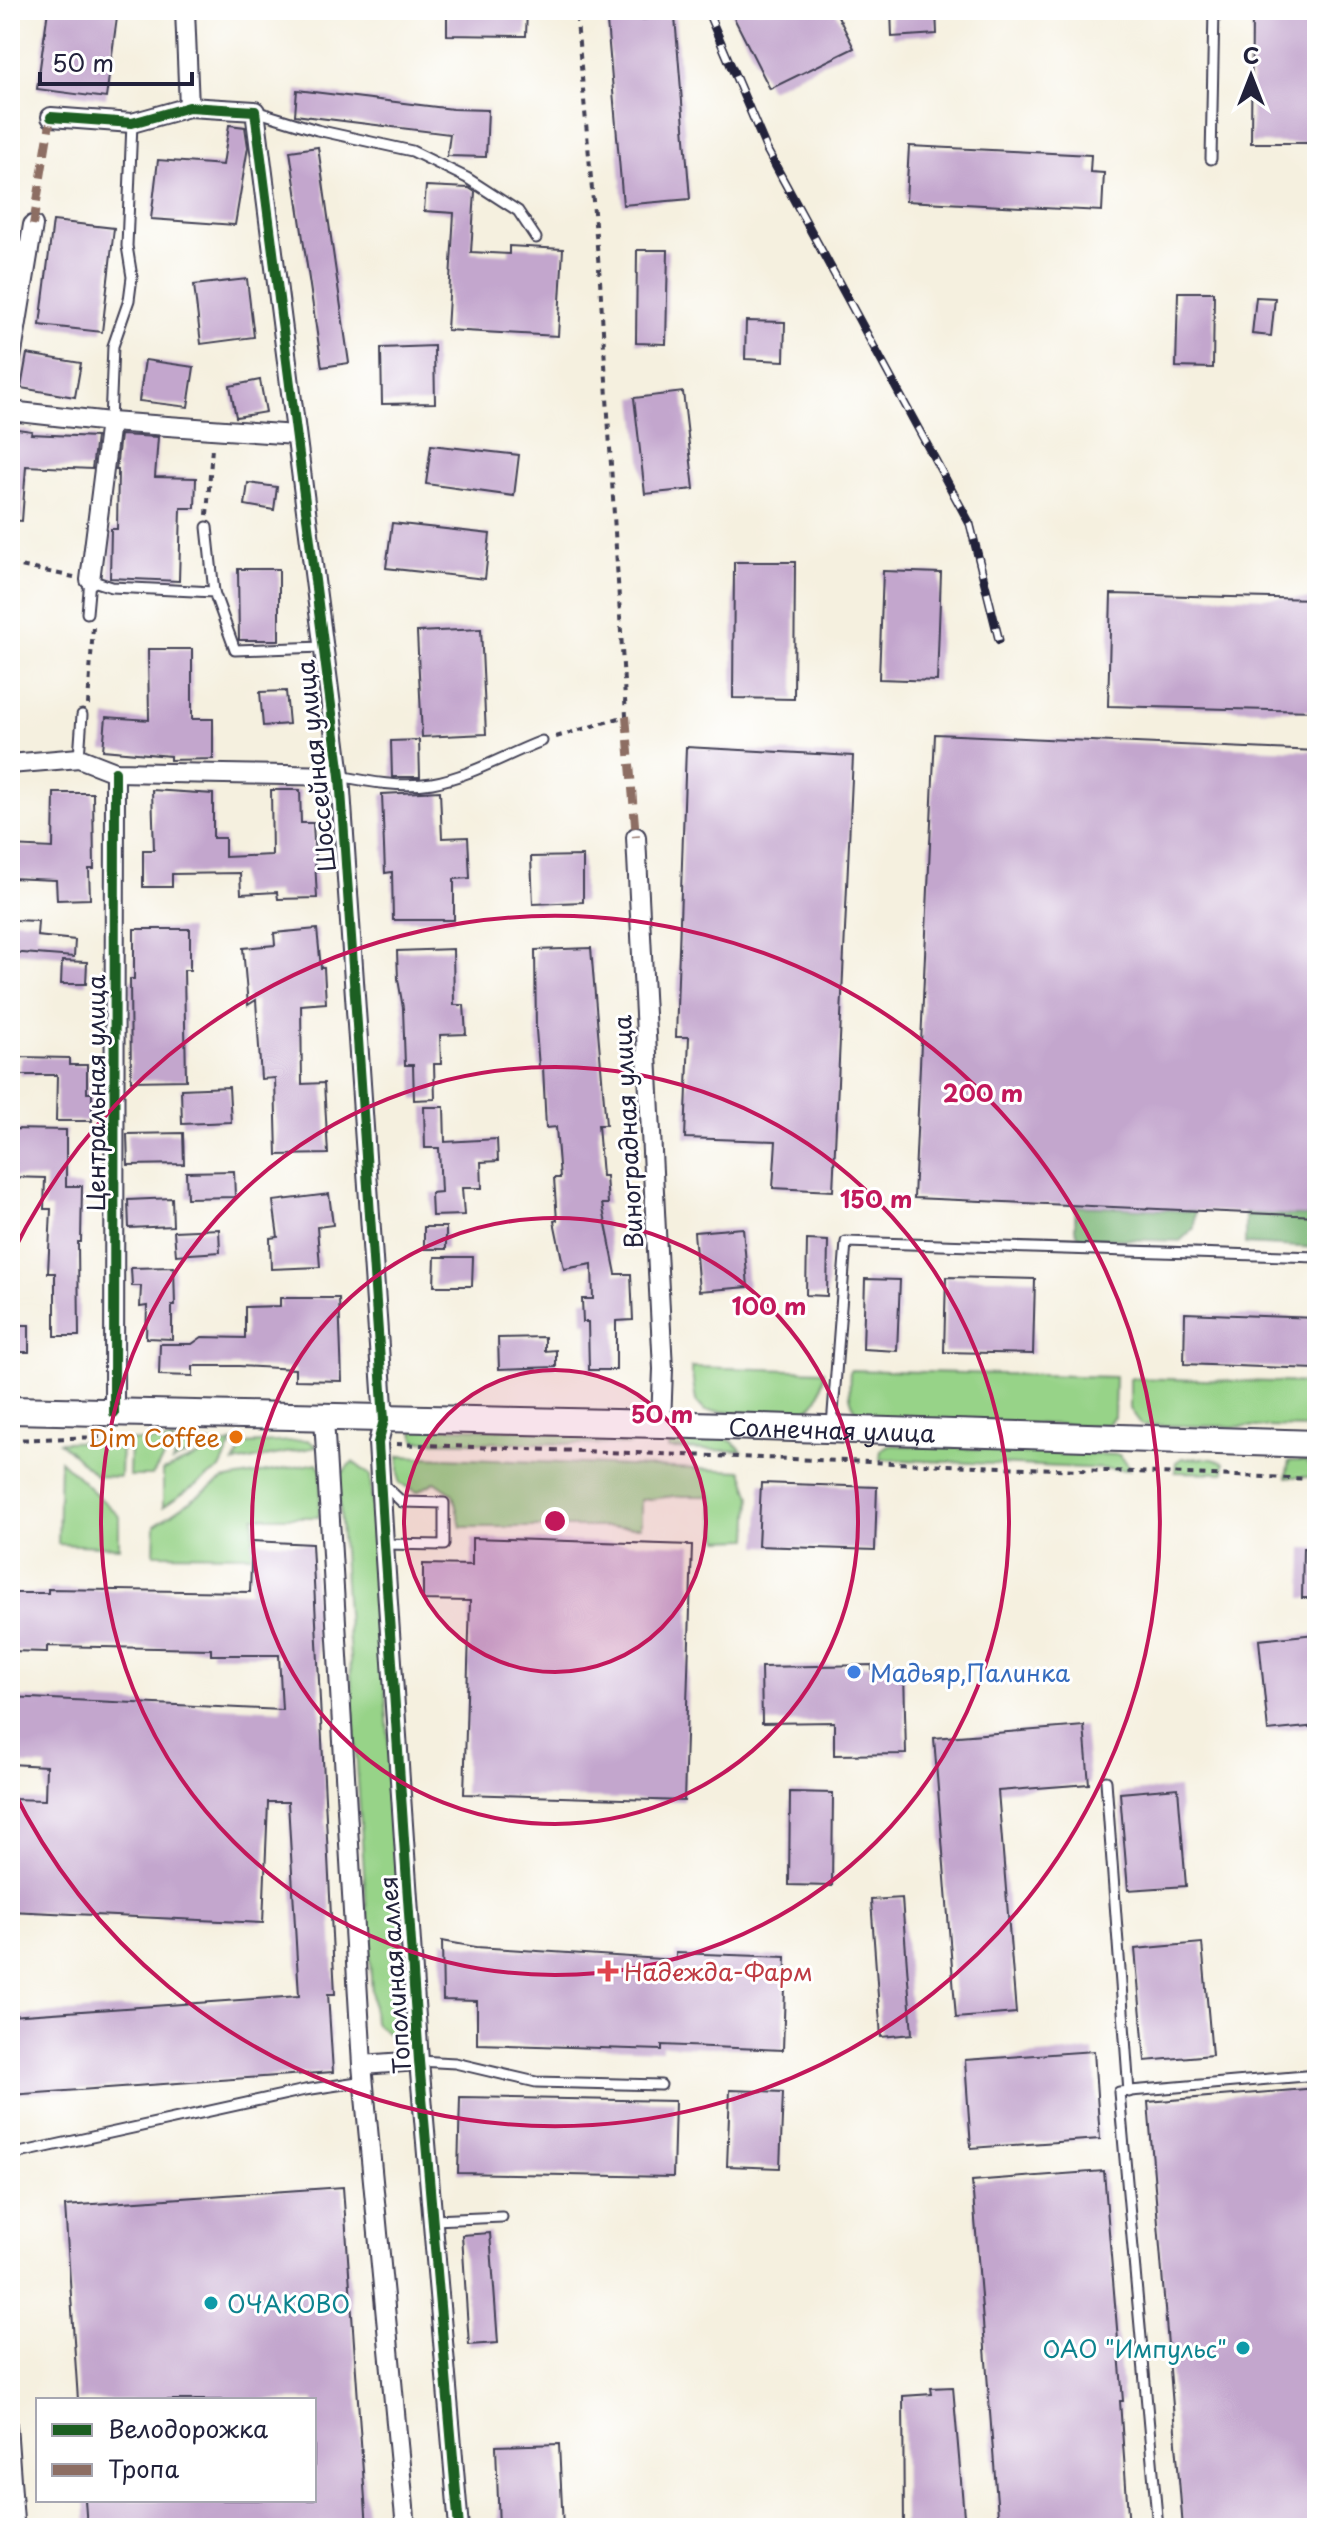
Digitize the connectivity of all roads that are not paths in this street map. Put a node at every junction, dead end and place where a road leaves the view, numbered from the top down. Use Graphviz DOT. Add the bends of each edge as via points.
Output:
graph roads {
  1 [pos="185,10"];
  2 [pos="1214,10"];
  3 [pos="189,107"];
  4 [pos="255,111"];
  5 [pos="51,117"];
  6 [pos="132,123"];
  7 [pos="1211,159"];
  8 [pos="33,225"];
  9 [pos="536,238"];
  10 [pos="10,365"];
  11 [pos="10,411"];
  12 [pos="110,422"];
  13 [pos="296,435"];
  14 [pos="207,527"];
  15 [pos="90,580"];
  16 [pos="214,592"];
  17 [pos="87,613"];
  18 [pos="323,647"];
  19 [pos="82,715"];
  20 [pos="542,741"];
  21 [pos="79,758"];
  22 [pos="10,764"];
  23 [pos="115,772"];
  24 [pos="340,776"];
  25 [pos="636,837"];
  26 [pos="1317,1257"];
  27 [pos="10,1410"];
  28 [pos="114,1413"];
  29 [pos="324,1418"];
  30 [pos="661,1424"];
  31 [pos="832,1430"];
  32 [pos="381,1432"];
  33 [pos="1317,1444"];
  34 [pos="380,1480"];
  35 [pos="384,1544"];
  36 [pos="1106,1781"];
  37 [pos="419,2061"];
  38 [pos="363,2073"];
  39 [pos="1317,2075"];
  40 [pos="661,2085"];
  41 [pos="1129,2092"];
  42 [pos="10,2155"];
  43 [pos="502,2217"];
  44 [pos="434,2220"];
  45 [pos="10,2404"];
  46 [pos="19,2528"];
  47 [pos="406,2528"];
  48 [pos="459,2528"];
  49 [pos="1158,2528"];
  1 -- 3 [label="street"];
  2 -- 7 [label="lane"];
  3 -- 4 [label="street"];
  3 -- 6 [label="street"];
  4 -- 9 [label="lane" via="412,151 518,211"];
  4 -- 13 [label="street, Шоссейная улица"];
  5 -- 6 [label="street"];
  6 -- 12 [label="lane" via="127,246 132,277 113,346"];
  8 -- 10 [label="street"];
  11 -- 12 [label="street"];
  12 -- 13 [label="street"];
  12 -- 15 [label="street"];
  13 -- 18 [label="street, Шоссейная улица"];
  14 -- 16 [label="lane"];
  15 -- 16 [label="lane" via="112,587"];
  15 -- 17 [label="lane"];
  16 -- 18 [label="lane" via="235,650"];
  18 -- 24 [label="street, Шоссейная улица"];
  19 -- 21 [label="lane"];
  20 -- 24 [label="lane" via="471,772 430,783 379,784"];
  21 -- 22 [label="street"];
  21 -- 23 [label="street"];
  23 -- 24 [label="street"];
  23 -- 28 [label="street, Центральная улица"];
  24 -- 32 [label="street, Шоссейная улица"];
  25 -- 30 [label="street, Виноградная улица" via="663,1369"];
  26 -- 31 [label="lane" via="846,1242"];
  27 -- 28 [label="main road, Солнечная улица"];
  28 -- 29 [label="main road, Солнечная улица"];
  29 -- 32 [label="main road, Солнечная улица"];
  29 -- 38 [label="street, Тополиная аллея"];
  30 -- 31 [label="main road, Солнечная улица"];
  30 -- 32 [label="main road, Солнечная улица"];
  31 -- 33 [label="main road, Солнечная улица"];
  32 -- 34 [label="street, Тополиная аллея"];
  34 -- 35 [label="street, Тополиная аллея"];
  34 -- 35 [label="lane" via="402,1502 444,1503 444,1545"];
  35 -- 37 [label="street, Тополиная аллея"];
  36 -- 41 [label="lane"];
  37 -- 38 [label="street, Тополиная аллея"];
  37 -- 40 [label="lane" via="455,2063 536,2082"];
  37 -- 44 [label="street, Тополиная аллея"];
  38 -- 42 [label="lane"];
  38 -- 47 [label="street, Тополиная аллея"];
  39 -- 41 [label="lane"];
  41 -- 49 [label="lane" via="1119,2092"];
  43 -- 44 [label="lane"];
  44 -- 48 [label="street, Тополиная аллея"];
  45 -- 46 [label="lane"];
}
